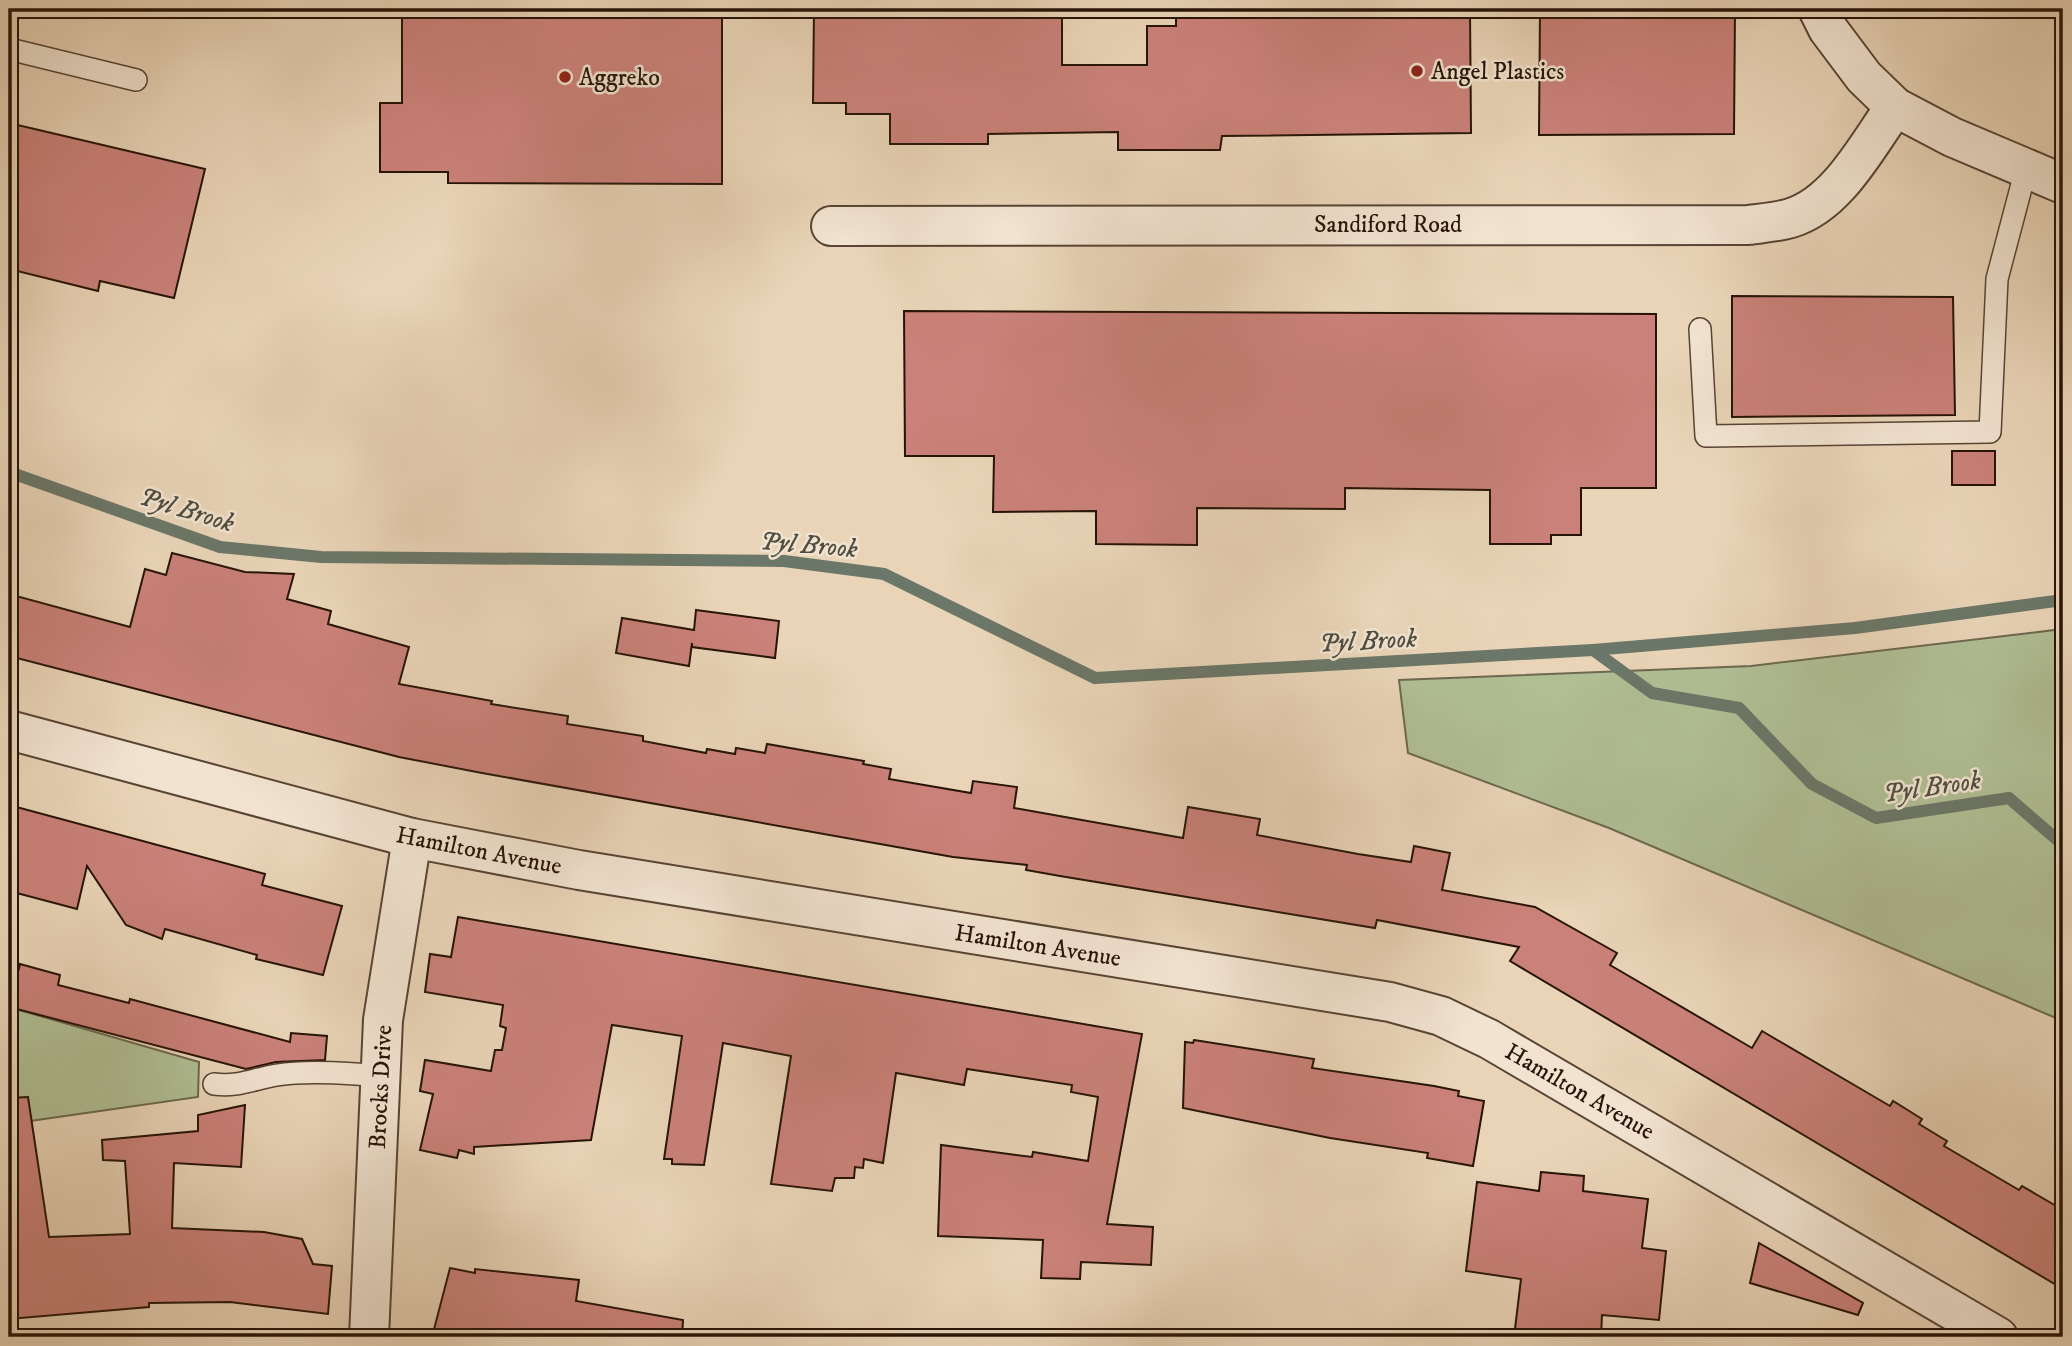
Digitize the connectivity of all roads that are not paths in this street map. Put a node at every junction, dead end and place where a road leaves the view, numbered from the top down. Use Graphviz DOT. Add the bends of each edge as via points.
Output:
graph roads {
  1 [pos="1818,9"];
  2 [pos="9,48"];
  3 [pos="136,80"];
  4 [pos="1895,107"];
  5 [pos="2026,169"];
  6 [pos="2063,184"];
  7 [pos="831,226"];
  8 [pos="1700,329"];
  9 [pos="9,730"];
  10 [pos="412,838"];
  11 [pos="380,1075"];
  12 [pos="214,1084"];
  13 [pos="369,1337"];
  14 [pos="1998,1337"];
  1 -- 4 [label="street" via="1864,77"];
  2 -- 3 [label="lane"];
  4 -- 5 [label="street"];
  4 -- 7 [label="street, Sandiford Road" via="1823,199 1793,218 1748,225"];
  5 -- 6 [label="street"];
  5 -- 8 [label="lane" via="1997,279 1990,432 1706,436"];
  9 -- 10 [label="street, Hamilton Avenue"];
  10 -- 11 [label="street, Brocks Drive" via="383,1020"];
  10 -- 14 [label="street, Hamilton Avenue" via="579,870 1390,1002 1441,1016 1632,1121"];
  11 -- 12 [label="lane" via="300,1073 236,1086"];
  11 -- 13 [label="street, Brocks Drive"];
}
